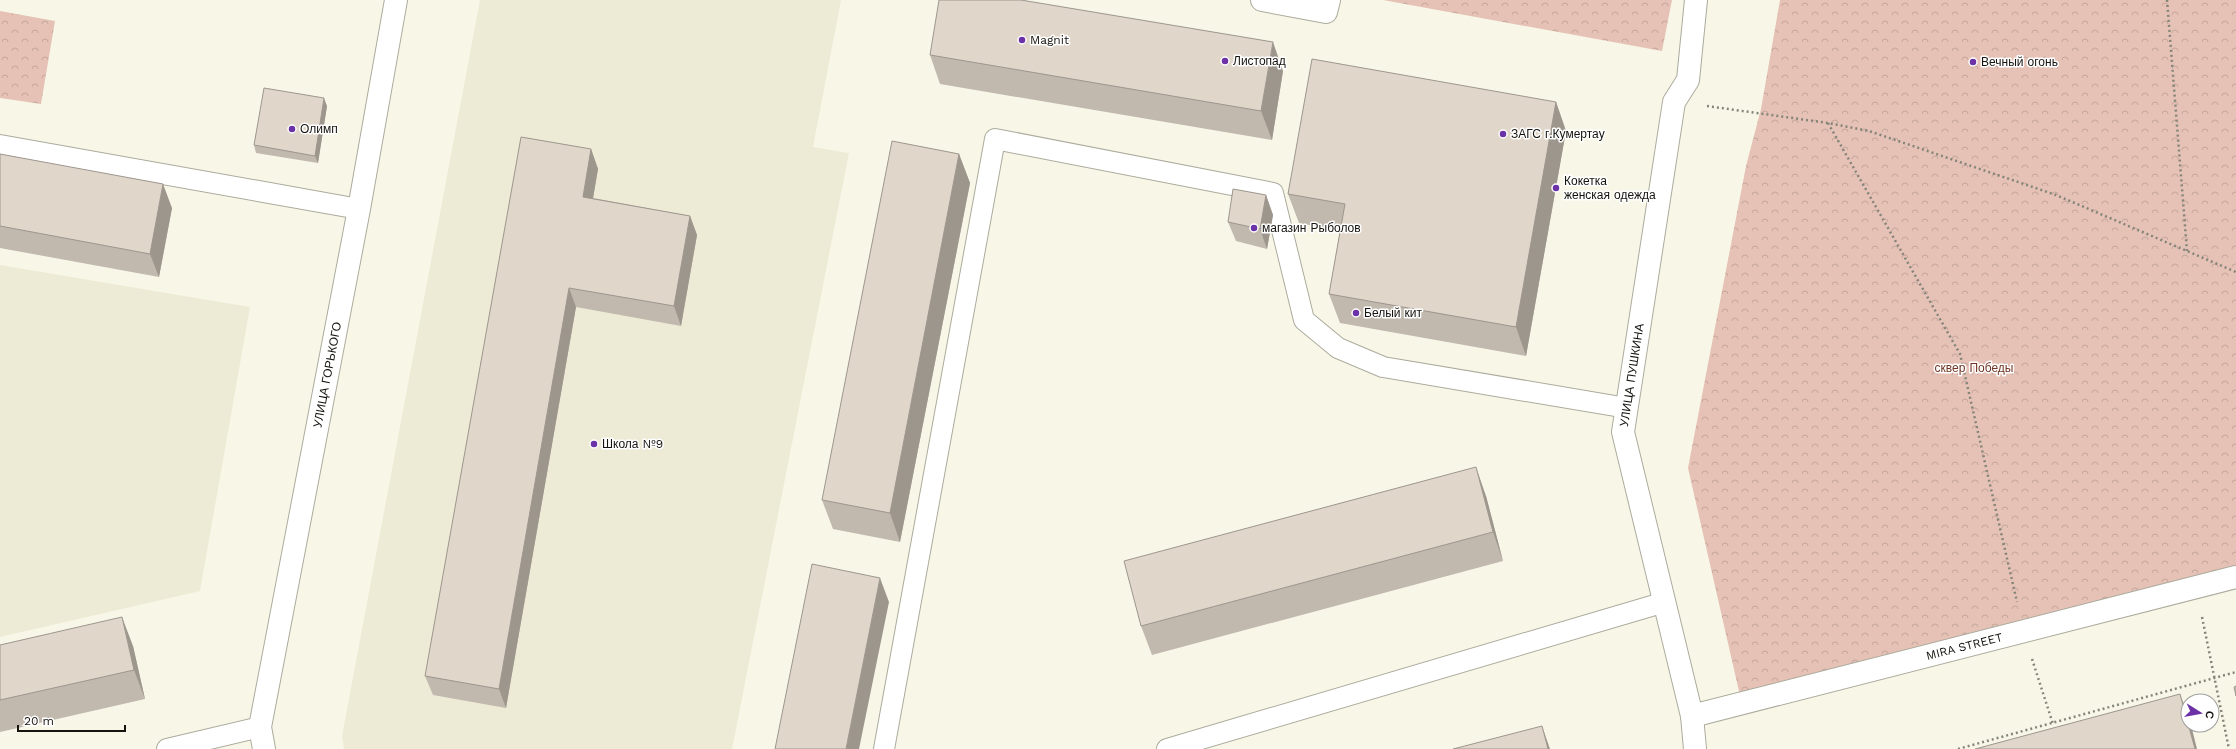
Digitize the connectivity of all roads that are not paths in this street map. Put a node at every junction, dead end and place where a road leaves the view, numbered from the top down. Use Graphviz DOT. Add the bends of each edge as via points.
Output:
graph roads {
  1 [pos="396,0"];
  2 [pos="1262,0"];
  3 [pos="1329,0"];
  4 [pos="1696,0"];
  5 [pos="0,145"];
  6 [pos="359,209"];
  7 [pos="1627,408"];
  8 [pos="2236,577"];
  9 [pos="1665,602"];
  10 [pos="1692,716"];
  11 [pos="260,727"];
  12 [pos="168,749"];
  13 [pos="264,749"];
  14 [pos="884,749"];
  15 [pos="1167,749"];
  16 [pos="1695,749"];
  1 -- 6 [label="street, УЛИЦА ГОРЬКОГО"];
  2 -- 3 [label="street" via="1326,12"];
  4 -- 7 [label="street, УЛИЦА ПУШКИНА" via="1688,80 1674,102"];
  5 -- 6 [label="lane"];
  6 -- 11 [label="street, УЛИЦА ГОРЬКОГО"];
  7 -- 9 [label="street, УЛИЦА ПУШКИНА" via="1624,432"];
  7 -- 14 [label="lane" via="1383,367 1338,348 1304,320 1273,193 995,139"];
  8 -- 10 [label="street, MIRA STREET"];
  9 -- 10 [label="street, УЛИЦА ПУШКИНА"];
  9 -- 15 [label="lane"];
  10 -- 16 [label="street, УЛИЦА ПУШКИНА"];
  11 -- 12 [label="lane"];
  11 -- 13 [label="street, УЛИЦА ГОРЬКОГО"];
}
